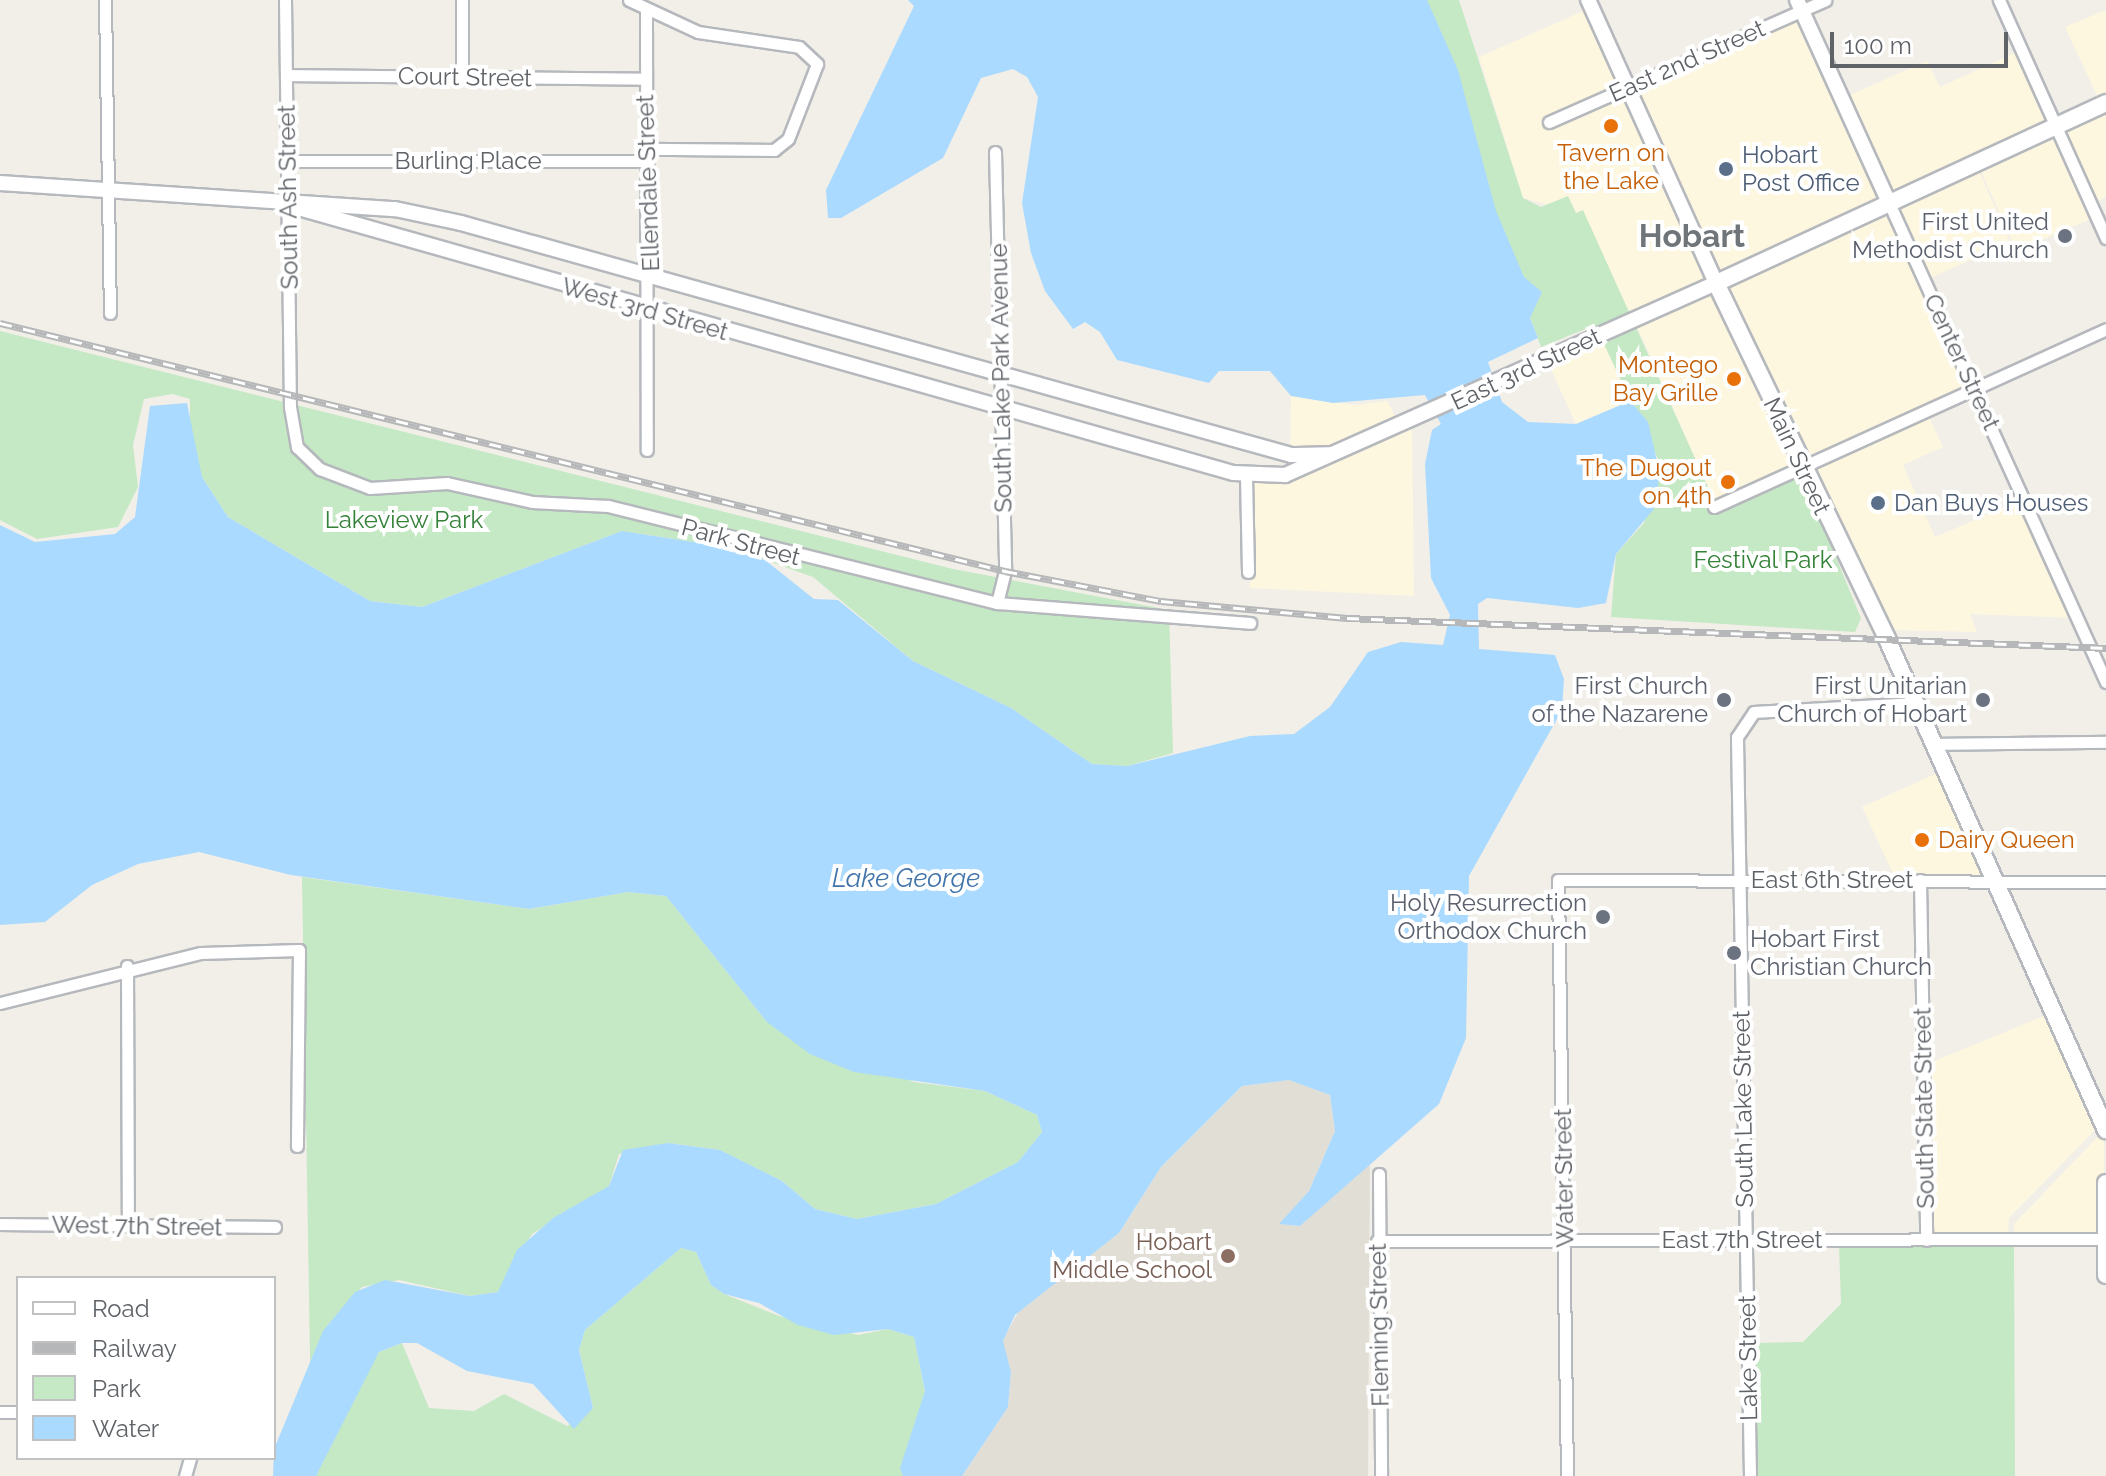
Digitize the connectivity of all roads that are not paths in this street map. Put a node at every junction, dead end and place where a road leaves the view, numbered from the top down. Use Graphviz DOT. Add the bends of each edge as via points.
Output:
graph roads {
  1 [pos="105,0"];
  2 [pos="285,0"];
  3 [pos="462,0"];
  4 [pos="629,0"];
  5 [pos="1588,0"];
  6 [pos="1825,0"];
  7 [pos="1999,0"];
  8 [pos="1799,5"];
  9 [pos="646,13"];
  10 [pos="286,75"];
  11 [pos="462,77"];
  12 [pos="645,79"];
  13 [pos="1628,88"];
  14 [pos="2106,103"];
  15 [pos="1549,122"];
  16 [pos="2056,126"];
  17 [pos="995,152"];
  18 [pos="648,155"];
  19 [pos="288,161"];
  20 [pos="0,183"];
  21 [pos="107,191"];
  22 [pos="1889,203"];
  23 [pos="288,205"];
  24 [pos="2106,238"];
  25 [pos="651,278"];
  26 [pos="1716,283"];
  27 [pos="651,311"];
  28 [pos="110,313"];
  29 [pos="2106,329"];
  30 [pos="1003,376"];
  31 [pos="1975,390"];
  32 [pos="290,395"];
  33 [pos="1003,410"];
  34 [pos="647,450"];
  35 [pos="1334,454"];
  36 [pos="1801,469"];
  37 [pos="1246,476"];
  38 [pos="1714,507"];
  39 [pos="1248,572"];
  40 [pos="997,603"];
  41 [pos="1250,623"];
  42 [pos="2106,682"];
  43 [pos="1915,703"];
  44 [pos="2106,742"];
  45 [pos="1933,744"];
  46 [pos="1558,880"];
  47 [pos="1737,880"];
  48 [pos="1920,880"];
  49 [pos="1992,881"];
  50 [pos="2106,882"];
  51 [pos="127,966"];
  52 [pos="0,1003"];
  53 [pos="2106,1130"];
  54 [pos="297,1146"];
  55 [pos="1379,1174"];
  56 [pos="2106,1183"];
  57 [pos="0,1224"];
  58 [pos="128,1225"];
  59 [pos="275,1227"];
  60 [pos="1565,1238"];
  61 [pos="2106,1239"];
  62 [pos="1926,1240"];
  63 [pos="1377,1241"];
  64 [pos="1746,1241"];
  65 [pos="2106,1275"];
  66 [pos="1381,1476"];
  67 [pos="1567,1476"];
  68 [pos="1750,1476"];
  1 -- 21 [label="street"];
  2 -- 10 [label="street, South Ash Street"];
  3 -- 11 [label="street"];
  4 -- 9 [label="street"];
  5 -- 13 [label="street, Main Street"];
  6 -- 8 [label="street, East 2nd Street"];
  7 -- 16 [label="street"];
  8 -- 13 [label="street, East 2nd Street"];
  8 -- 22 [label="street, Center Street"];
  9 -- 12 [label="street, Ellendale Street"];
  9 -- 18 [label="street, Burling Place" via="698,32 813,54 817,64 788,139 774,150"];
  10 -- 11 [label="street, Court Street"];
  10 -- 19 [label="street, South Ash Street"];
  11 -- 12 [label="street, Court Street"];
  12 -- 18 [label="street, Ellendale Street"];
  13 -- 15 [label="street, East 2nd Street"];
  13 -- 26 [label="street, Main Street"];
  14 -- 16 [label="main road"];
  16 -- 22 [label="main road"];
  16 -- 24 [label="street"];
  17 -- 30 [label="street, South Lake Park Avenue"];
  18 -- 19 [label="street, Burling Place"];
  18 -- 25 [label="street, Ellendale Street"];
  19 -- 23 [label="street, South Ash Street"];
  20 -- 21 [label="street, West 3rd Street"];
  21 -- 23 [label="street, West 3rd Street"];
  21 -- 28 [label="street"];
  22 -- 26 [label="main road"];
  22 -- 31 [label="street, Center Street"];
  23 -- 25 [label="street, West 3rd Street" via="395,209"];
  23 -- 27 [label="street, West 3rd Street"];
  23 -- 32 [label="street, South Ash Street"];
  25 -- 27 [label="street, Ellendale Street"];
  25 -- 30 [label="street, West 3rd Street"];
  26 -- 35 [label="street, East 3rd Street"];
  26 -- 36 [label="main road, Main Street"];
  27 -- 33 [label="street, West 3rd Street"];
  27 -- 34 [label="street, Ellendale Street"];
  29 -- 31 [label="street"];
  30 -- 33 [label="street, South Lake Park Avenue"];
  30 -- 35 [label="street, East 3rd Street" via="1291,455"];
  31 -- 36 [label="street"];
  31 -- 42 [label="street, Center Street"];
  32 -- 40 [label="street, Park Street" via="303,456 370,488 447,483 532,502 608,506"];
  33 -- 37 [label="street, East 3rd Street"];
  33 -- 40 [label="street, South Lake Park Avenue" via="1005,571"];
  35 -- 37 [label="street, East 3rd Street" via="1285,475"];
  36 -- 38 [label="street"];
  36 -- 43 [label="main road, Main Street"];
  37 -- 39 [label="street"];
  40 -- 41 [label="street, Park Street"];
  43 -- 45 [label="main road, Main Street"];
  43 -- 47 [label="street, South Lake Street" via="1754,712 1737,737"];
  44 -- 45 [label="street"];
  45 -- 49 [label="main road, Main Street"];
  46 -- 47 [label="street, East 6th Street"];
  46 -- 60 [label="street, Water Street"];
  47 -- 48 [label="street, East 6th Street"];
  47 -- 64 [label="street, South Lake Street"];
  48 -- 49 [label="street, East 6th Street"];
  48 -- 62 [label="street, South State Street"];
  49 -- 50 [label="street, East 6th Street"];
  49 -- 53 [label="main road, Main Street"];
  51 -- 52 [label="street"];
  51 -- 54 [label="street" via="201,953 299,950"];
  51 -- 58 [label="street"];
  55 -- 63 [label="street, Fleming Street"];
  56 -- 61 [label="main road"];
  57 -- 58 [label="street, West 7th Street"];
  58 -- 59 [label="street, West 7th Street"];
  60 -- 63 [label="street, East 7th Street"];
  60 -- 64 [label="street, East 7th Street"];
  60 -- 67 [label="street, Water Street"];
  61 -- 62 [label="street, East 7th Street"];
  61 -- 65 [label="main road"];
  62 -- 64 [label="street, East 7th Street"];
  63 -- 66 [label="street, Fleming Street"];
  64 -- 68 [label="street, Lake Street"];
}
